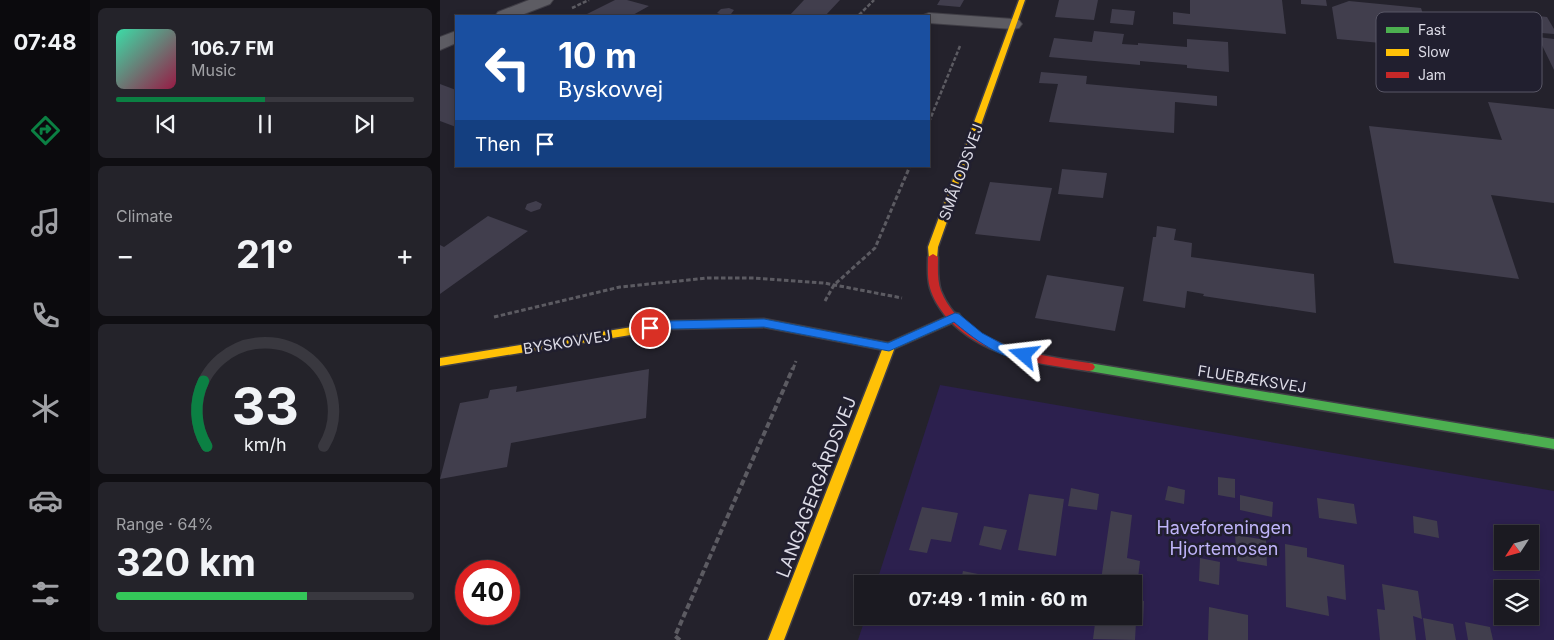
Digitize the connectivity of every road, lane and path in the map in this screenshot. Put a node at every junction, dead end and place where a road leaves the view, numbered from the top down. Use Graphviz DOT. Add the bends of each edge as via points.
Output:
graph roads {
  1 [pos="544,0"];
  2 [pos="874,0"];
  3 [pos="1022,0"];
  4 [pos="506,15"];
  5 [pos="859,15"];
  6 [pos="930,15"];
  7 [pos="971,21"];
  8 [pos="1013,24"];
  9 [pos="455,36"];
  10 [pos="440,44"];
  11 [pos="930,120"];
  12 [pos="910,167"];
  13 [pos="955,317"];
  14 [pos="810,332"];
  15 [pos="889,347"];
  16 [pos="440,362"];
  17 [pos="1554,444"];
  18 [pos="680,640"];
  19 [pos="776,640"];
  1 -- 4 [label="street"];
  2 -- 5 [label="path"];
  3 -- 8 [label="street, SMÅLODSVEJ"];
  6 -- 7 [label="street"];
  7 -- 8 [label="street"];
  7 -- 11 [label="path"];
  8 -- 13 [label="street, SMÅLODSVEJ" via="934,247 932,273 937,294"];
  9 -- 10 [label="street"];
  12 -- 14 [label="path" via="875,248 834,285"];
  13 -- 15 [label="street"];
  13 -- 17 [label="street, FLUEBÆKSVEJ" via="978,336 1005,351 1042,359"];
  14 -- 15 [label="street, BYSKOVVEJ"];
  14 -- 16 [label="street, BYSKOVVEJ" via="764,323 670,325"];
  14 -- 18 [label="path" via="675,636"];
  15 -- 19 [label="street, LANGAGERGÅRDSVEJ"];
}
